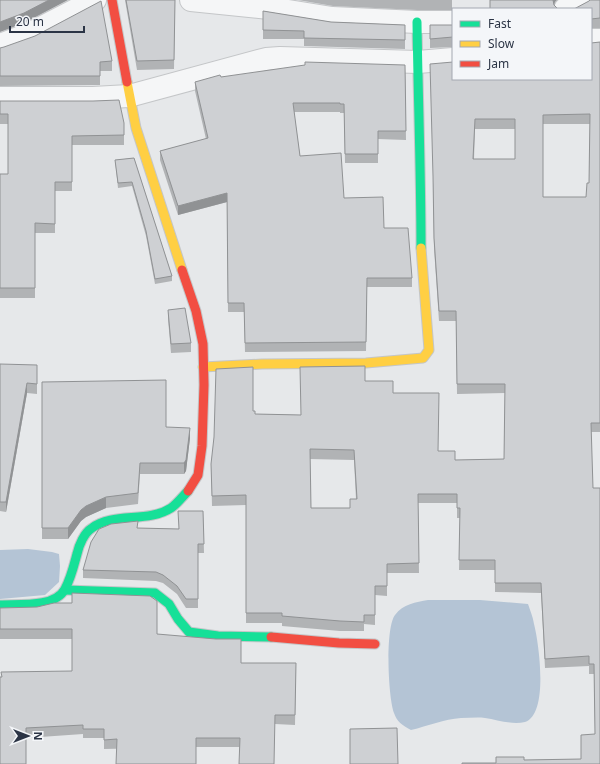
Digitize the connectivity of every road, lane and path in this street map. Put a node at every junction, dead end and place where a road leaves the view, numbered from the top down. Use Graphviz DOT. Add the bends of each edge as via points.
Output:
graph roads {
  1 [pos="95,0"];
  2 [pos="112,0"];
  3 [pos="191,0"];
  4 [pos="583,0"];
  5 [pos="567,8"];
  6 [pos="417,22"];
  7 [pos="452,22"];
  8 [pos="0,45"];
  9 [pos="452,59"];
  10 [pos="418,62"];
  11 [pos="129,96"];
  12 [pos="0,98"];
  13 [pos="203,367"];
  14 [pos="66,590"];
  15 [pos="0,605"];
  16 [pos="375,644"];
  1 -- 8 [label="street" via="47,25"];
  2 -- 11 [label="street"];
  3 -- 6 [label="street" via="332,18"];
  4 -- 5 [label="street"];
  6 -- 7 [label="street"];
  6 -- 10 [label="street"];
  9 -- 10 [label="street"];
  10 -- 11 [label="street" via="266,59"];
  10 -- 13 [label="street" via="421,248 429,350 423,358 404,361"];
  11 -- 12 [label="street"];
  11 -- 13 [label="street" via="136,128 196,311 203,344"];
  13 -- 14 [label="street" via="202,446 198,475 188,491 171,508 152,515 108,520 90,528 79,546"];
  14 -- 15 [label="street" via="55,599 37,604"];
  14 -- 16 [label="street" via="155,593 169,604 190,632 218,636 258,636"];
}
